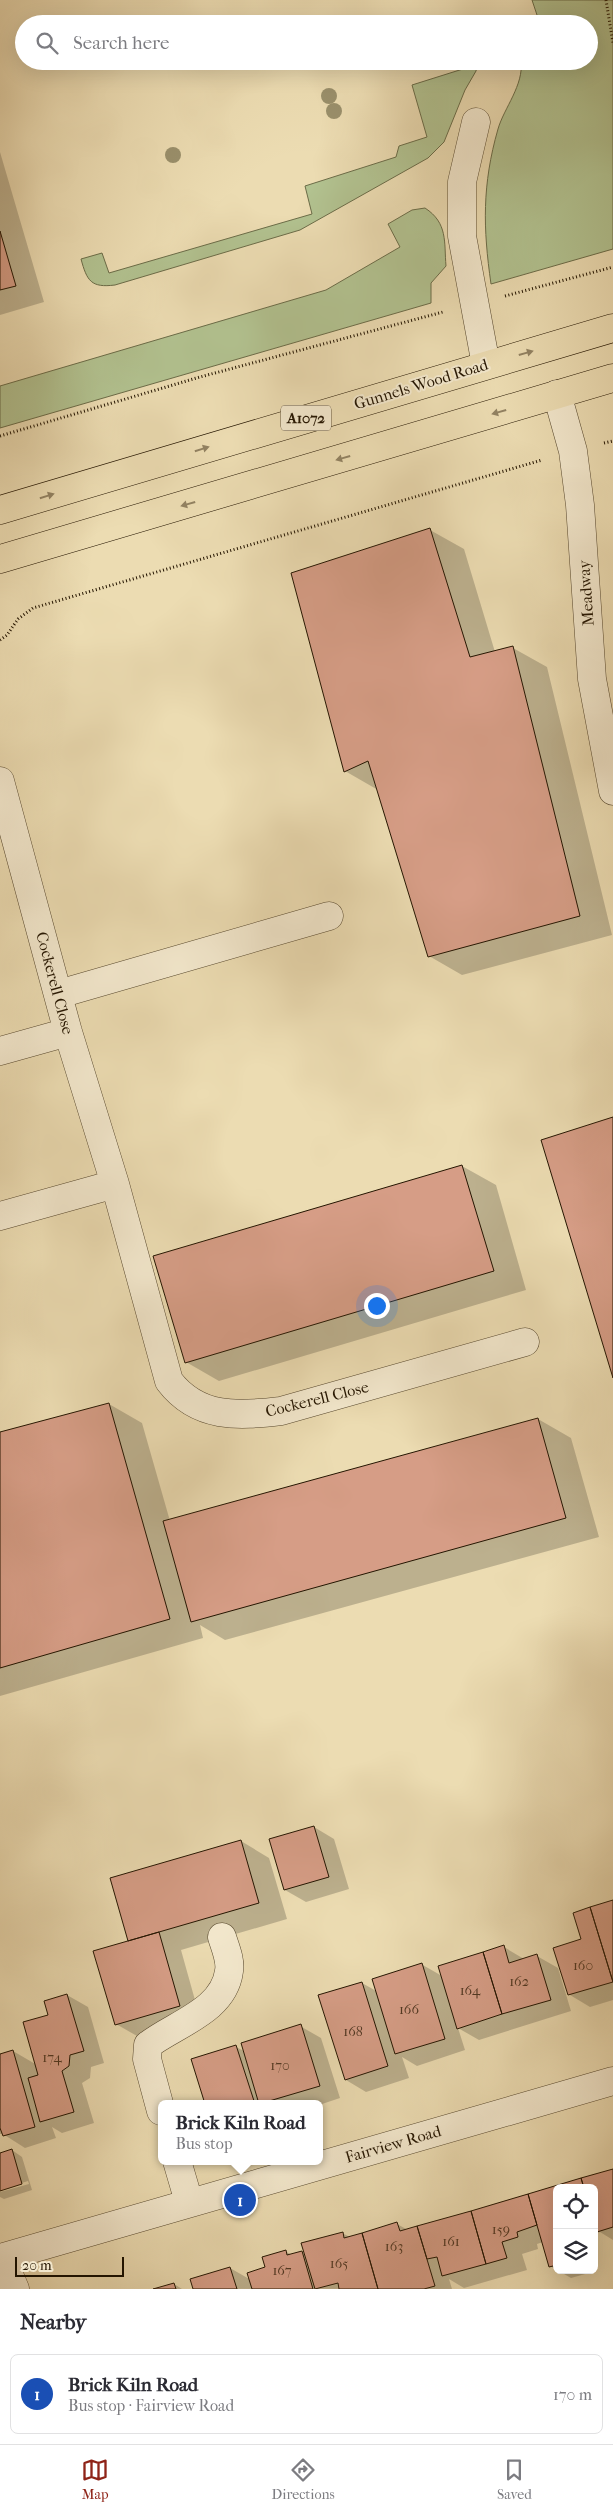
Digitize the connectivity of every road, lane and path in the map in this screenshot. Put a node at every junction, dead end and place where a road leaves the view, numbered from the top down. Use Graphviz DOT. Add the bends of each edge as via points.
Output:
graph roads {
  1 [pos="606,0"];
  2 [pos="613,43"];
  3 [pos="476,122"];
  4 [pos="613,267"];
  5 [pos="474,304"];
  6 [pos="613,328"];
  7 [pos="486,365"];
  8 [pos="613,378"];
  9 [pos="557,394"];
  10 [pos="0,436"];
  11 [pos="613,441"];
  12 [pos="572,451"];
  13 [pos="0,510"];
  14 [pos="2,562"];
  15 [pos="0,640"];
  16 [pos="0,781"];
  17 [pos="613,791"];
  18 [pos="329,916"];
  19 [pos="59,994"];
  20 [pos="68,1032"];
  21 [pos="0,1051"];
  22 [pos="115,1184"];
  23 [pos="0,1216"];
  24 [pos="525,1342"];
  25 [pos="222,1937"];
  26 [pos="613,2081"];
  27 [pos="158,2100"];
  28 [pos="323,2164"];
  29 [pos="178,2165"];
  30 [pos="319,2165"];
  31 [pos="189,2202"];
  32 [pos="1,2258"];
  33 [pos="14,2289"];
  1 -- 2 [label="path"];
  3 -- 5 [label="street" via="462,182 462,236"];
  4 -- 5 [label="path"];
  5 -- 7 [label="street"];
  5 -- 10 [label="path" via="200,377"];
  7 -- 6 [label="main road, Gunnels Wood Road / A1072, one-way"];
  13 -- 7 [label="main road, Gunnels Wood Road / A1072, one-way"];
  8 -- 9 [label="main road"];
  9 -- 12 [label="street, Meadway"];
  9 -- 14 [label="main road, one-way"];
  11 -- 12 [label="path"];
  12 -- 15 [label="path" via="33,608 18,619"];
  12 -- 17 [label="street, Meadway" via="580,505 592,679"];
  16 -- 19 [label="street, Cockerell Close"];
  18 -- 19 [label="street"];
  19 -- 20 [label="street, Cockerell Close"];
  20 -- 21 [label="street"];
  20 -- 22 [label="street, Cockerell Close"];
  22 -- 23 [label="street"];
  22 -- 24 [label="street, Cockerell Close" via="169,1381 180,1396 196,1406 218,1412 249,1414 281,1411"];
  25 -- 27 [label="street" via="229,1971 223,1988 214,2001 148,2045 147,2059"];
  26 -- 28 [label="street, Fairview Road"];
  29 -- 31 [label="street"];
  30 -- 31 [label="street, Fairview Road"];
  31 -- 32 [label="street, Fairview Road"];
  32 -- 33 [label="street"];
}
